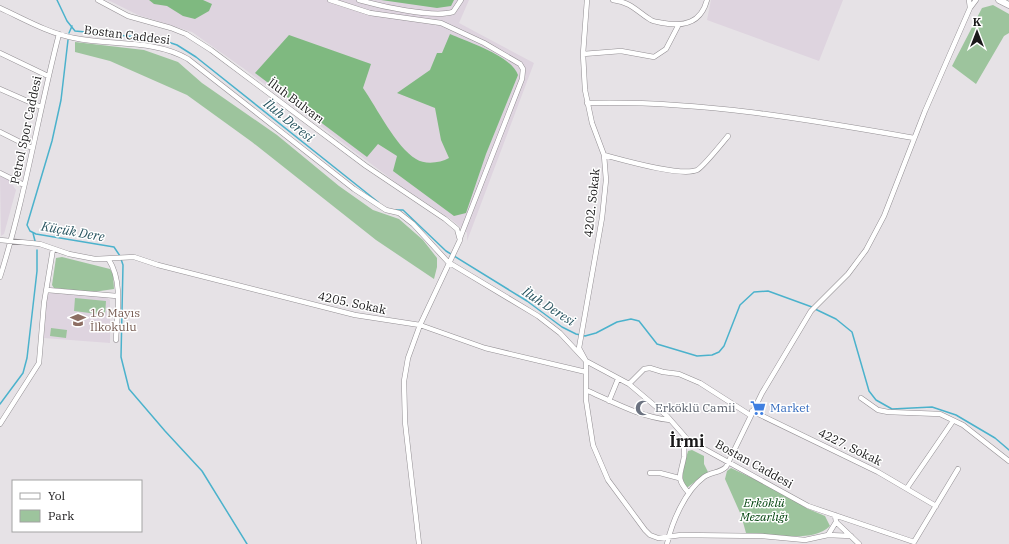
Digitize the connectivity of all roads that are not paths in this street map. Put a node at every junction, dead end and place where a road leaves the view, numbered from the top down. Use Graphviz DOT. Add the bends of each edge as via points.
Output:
graph roads {
  1 [pos="98,0"];
  2 [pos="330,0"];
  3 [pos="359,0"];
  4 [pos="461,0"];
  5 [pos="587,0"];
  6 [pos="612,0"];
  7 [pos="707,0"];
  8 [pos="969,0"];
  9 [pos="976,0"];
  10 [pos="999,0"];
  11 [pos="1009,5"];
  12 [pos="0,8"];
  13 [pos="970,8"];
  14 [pos="678,26"];
  15 [pos="59,34"];
  16 [pos="0,53"];
  17 [pos="583,54"];
  18 [pos="48,76"];
  19 [pos="0,89"];
  20 [pos="587,103"];
  21 [pos="41,108"];
  22 [pos="0,132"];
  23 [pos="728,136"];
  24 [pos="914,138"];
  25 [pos="32,148"];
  26 [pos="604,155"];
  27 [pos="0,173"];
  28 [pos="24,185"];
  29 [pos="0,240"];
  30 [pos="460,240"];
  31 [pos="11,242"];
  32 [pos="52,249"];
  33 [pos="111,259"];
  34 [pos="449,261"];
  35 [pos="0,277"];
  36 [pos="47,290"];
  37 [pos="117,296"];
  38 [pos="420,325"];
  39 [pos="116,340"];
  40 [pos="586,361"];
  41 [pos="586,372"];
  42 [pos="618,379"];
  43 [pos="629,384"];
  44 [pos="586,390"];
  45 [pos="861,398"];
  46 [pos="609,401"];
  47 [pos="751,413"];
  48 [pos="670,420"];
  49 [pos="953,421"];
  50 [pos="0,424"];
  51 [pos="685,438"];
  52 [pos="729,461"];
  53 [pos="1009,461"];
  54 [pos="958,469"];
  55 [pos="650,473"];
  56 [pos="679,478"];
  57 [pos="907,488"];
  58 [pos="688,492"];
  59 [pos="936,506"];
  60 [pos="835,515"];
  61 [pos="836,522"];
  62 [pos="828,534"];
  63 [pos="851,536"];
  64 [pos="669,537"];
  65 [pos="419,544"];
  66 [pos="667,544"];
  67 [pos="859,544"];
  1 -- 30 [label="street, İluh Bulvarı" via="128,16 186,34 211,50 366,166 454,225 460,234"];
  2 -- 30 [label="street" via="370,13 441,23 505,54 522,66 522,79"];
  3 -- 4 [label="street" via="394,8 441,13 453,12"];
  5 -- 17 [label="street, 4202. Sokak"];
  6 -- 14 [label="street" via="632,6 652,21"];
  7 -- 14 [label="street" via="699,16 689,23"];
  8 -- 13 [label="street"];
  9 -- 13 [label="street"];
  10 -- 11 [label="main road"];
  12 -- 15 [label="street, Bostan Caddesi"];
  13 -- 24 [label="street"];
  14 -- 17 [label="street" via="666,49 654,57 621,51"];
  15 -- 18 [label="street, Petrol Spor Caddesi"];
  15 -- 34 [label="street, Bostan Caddesi" via="103,43 174,50 354,189 386,210 399,213"];
  16 -- 18 [label="street"];
  17 -- 20 [label="street, 4202. Sokak"];
  18 -- 21 [label="street, Petrol Spor Caddesi"];
  19 -- 21 [label="street"];
  20 -- 24 [label="street" via="684,106 787,116"];
  20 -- 26 [label="street, 4202. Sokak"];
  21 -- 25 [label="street, Petrol Spor Caddesi"];
  22 -- 25 [label="street"];
  23 -- 26 [label="street" via="699,169 690,172"];
  24 -- 47 [label="street" via="884,216 866,250 848,274 810,311"];
  25 -- 28 [label="street, Petrol Spor Caddesi"];
  26 -- 40 [label="street, 4202. Sokak" via="606,180 602,218 579,348"];
  27 -- 28 [label="street"];
  28 -- 31 [label="street, Petrol Spor Caddesi"];
  29 -- 31 [label="street, 4205. Sokak"];
  30 -- 34 [label="street"];
  31 -- 32 [label="street, 4205. Sokak" via="40,244"];
  31 -- 35 [label="street, Petrol Spor Caddesi"];
  32 -- 33 [label="street, 4205. Sokak" via="95,259"];
  32 -- 36 [label="street"];
  33 -- 37 [label="street" via="115,270"];
  33 -- 38 [label="street, 4205. Sokak" via="134,257 337,311"];
  34 -- 38 [label="street"];
  34 -- 40 [label="street, Bostan Caddesi" via="538,316 560,333"];
  36 -- 37 [label="street"];
  36 -- 50 [label="street" via="39,363"];
  37 -- 39 [label="street"];
  38 -- 41 [label="street, 4205. Sokak" via="486,348"];
  38 -- 65 [label="street" via="408,358 404,393"];
  40 -- 41 [label="street, 4202. Sokak"];
  40 -- 42 [label="street, Bostan Caddesi"];
  41 -- 44 [label="street, 4202. Sokak"];
  42 -- 43 [label="street, Bostan Caddesi"];
  42 -- 46 [label="street"];
  43 -- 47 [label="street, 4227. Sokak" via="644,369 679,374 700,383"];
  43 -- 48 [label="street, Bostan Caddesi"];
  44 -- 46 [label="street"];
  44 -- 64 [label="street, 4202. Sokak" via="593,445 608,480 616,494 650,535 658,538"];
  45 -- 49 [label="street" via="878,410 892,413 940,414"];
  46 -- 48 [label="street" via="655,419"];
  47 -- 52 [label="street"];
  47 -- 57 [label="street, 4227. Sokak"];
  48 -- 51 [label="street, Bostan Caddesi"];
  49 -- 53 [label="street" via="963,425"];
  49 -- 57 [label="street"];
  51 -- 52 [label="street, Bostan Caddesi"];
  51 -- 56 [label="street"];
  52 -- 58 [label="street" via="722,470 704,477"];
  52 -- 60 [label="street, Bostan Caddesi" via="808,506"];
  54 -- 59 [label="street"];
  55 -- 56 [label="street"];
  56 -- 58 [label="street"];
  57 -- 59 [label="street, 4227. Sokak"];
  58 -- 64 [label="street"];
  59 -- 60 [label="street, Bostan Caddesi" via="914,542"];
  60 -- 61 [label="street"];
  61 -- 62 [label="street"];
  61 -- 63 [label="street"];
  62 -- 63 [label="street, 4202. Sokak"];
  62 -- 64 [label="street, 4202. Sokak" via="805,540 762,536"];
  63 -- 67 [label="street"];
  64 -- 66 [label="street"];
}
